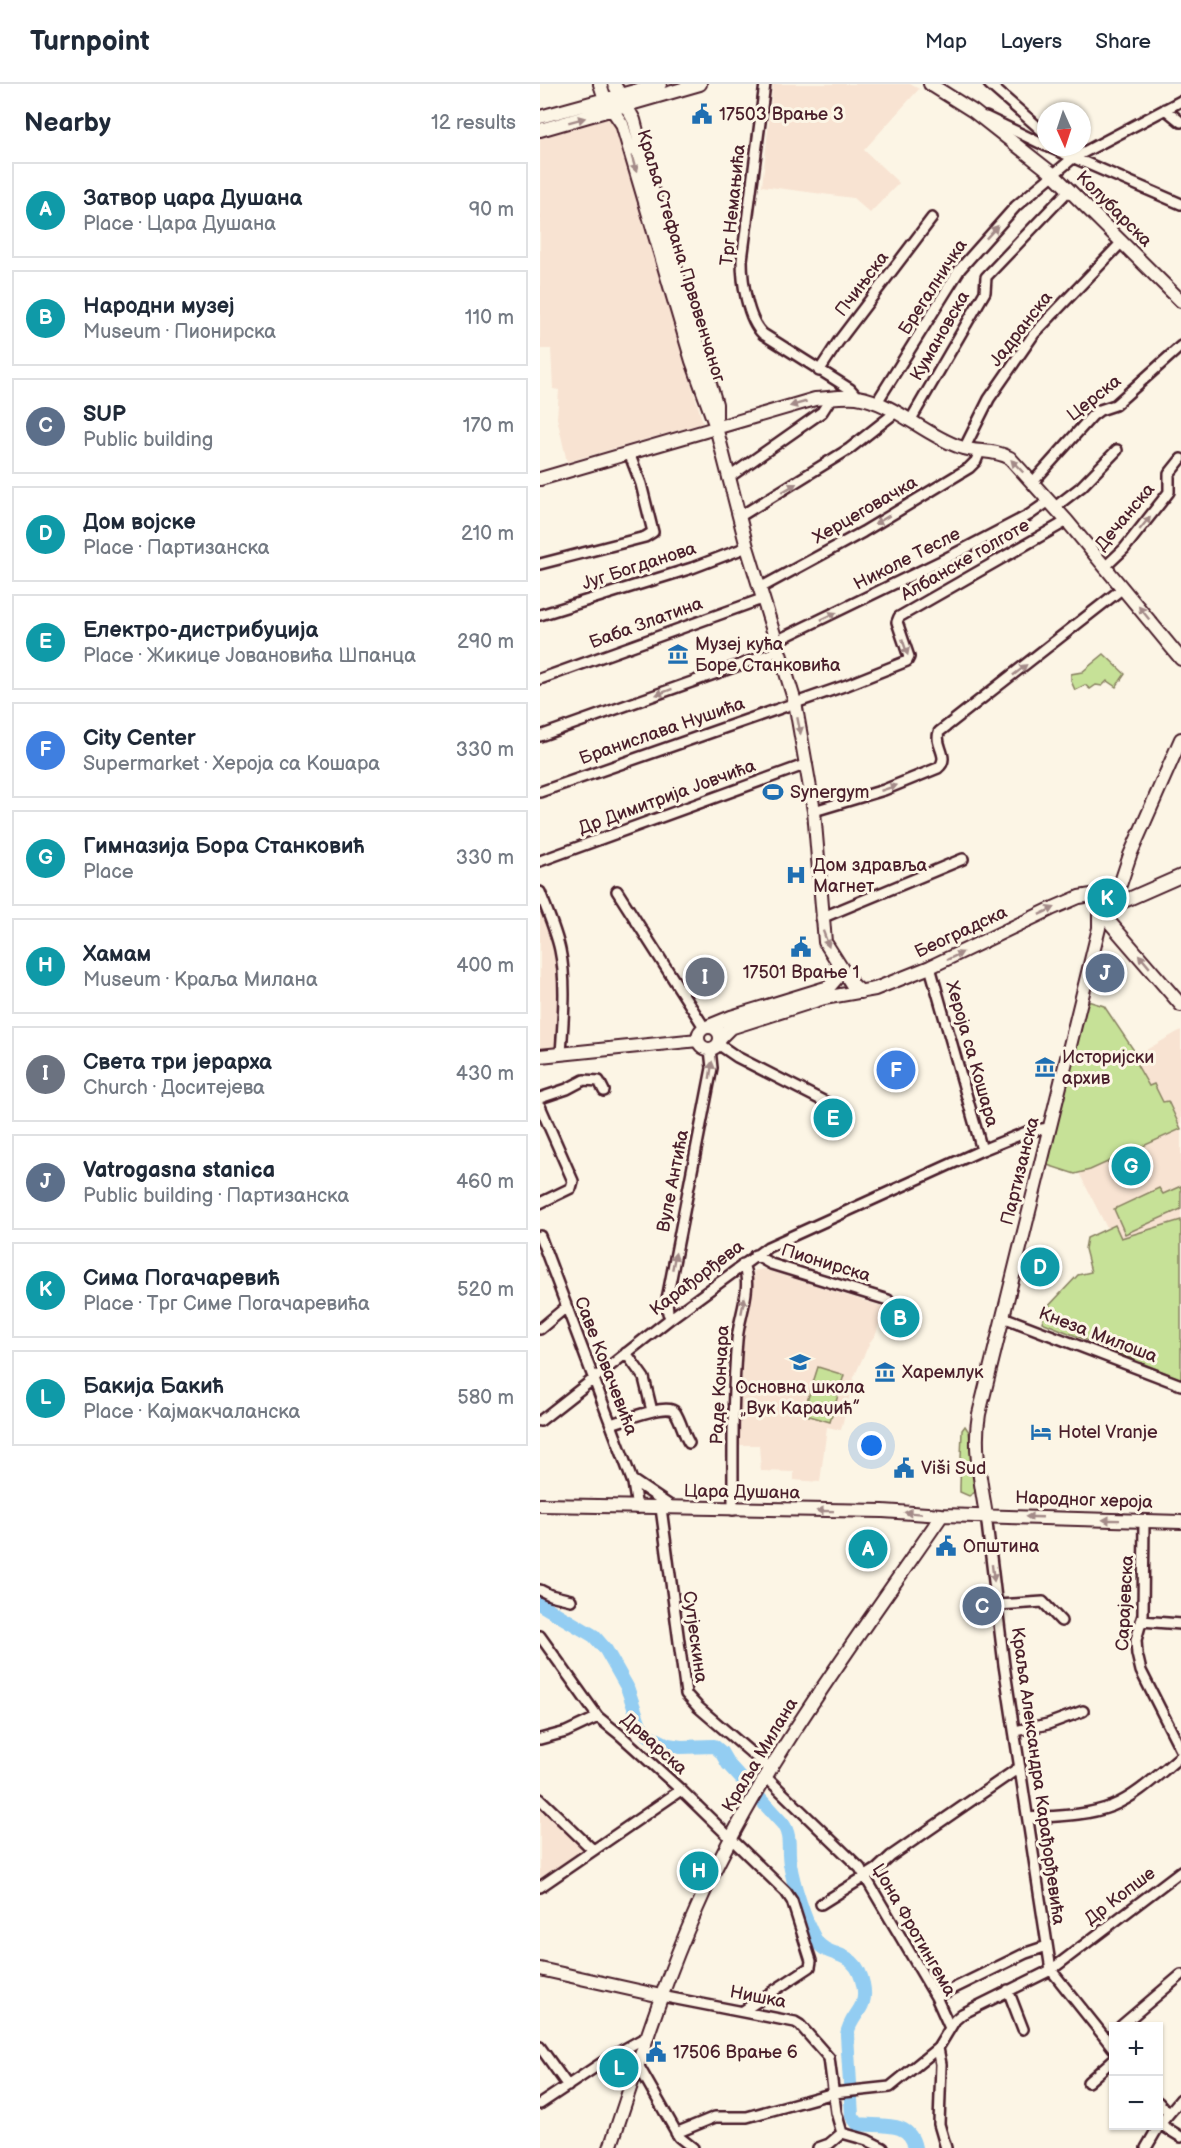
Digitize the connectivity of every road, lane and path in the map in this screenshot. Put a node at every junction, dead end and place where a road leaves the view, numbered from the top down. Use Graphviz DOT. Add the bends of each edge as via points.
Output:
graph roads {
  1 [pos="600,84"];
  2 [pos="660,84"];
  3 [pos="699,84"];
  4 [pos="765,84"];
  5 [pos="930,84"];
  6 [pos="989,84"];
  7 [pos="616,90"];
  8 [pos="605,99"];
  9 [pos="1181,101"];
  10 [pos="627,106"];
  11 [pos="1165,109"];
  12 [pos="613,110"];
  13 [pos="973,111"];
  14 [pos="540,117"];
  15 [pos="1181,122"];
  16 [pos="1037,126"];
  17 [pos="540,130"];
  18 [pos="1037,141"];
  19 [pos="1069,156"];
  20 [pos="1073,158"];
  21 [pos="1053,174"];
  22 [pos="1069,190"];
  23 [pos="1181,204"];
  24 [pos="932,218"];
  25 [pos="1122,242"];
  26 [pos="1181,301"];
  27 [pos="1181,346"];
  28 [pos="697,359"];
  29 [pos="819,371"];
  30 [pos="831,398"];
  31 [pos="858,398"];
  32 [pos="877,402"];
  33 [pos="716,405"];
  34 [pos="896,412"];
  35 [pos="741,420"];
  36 [pos="910,421"];
  37 [pos="716,427"];
  38 [pos="964,448"];
  39 [pos="1117,450"];
  40 [pos="980,452"];
  41 [pos="629,453"];
  42 [pos="1181,459"];
  43 [pos="728,478"];
  44 [pos="540,479"];
  45 [pos="1033,482"];
  46 [pos="1052,504"];
  47 [pos="739,517"];
  48 [pos="1067,521"];
  49 [pos="747,547"];
  50 [pos="540,564"];
  51 [pos="1106,566"];
  52 [pos="1124,588"];
  53 [pos="761,593"];
  54 [pos="540,615"];
  55 [pos="777,646"];
  56 [pos="1181,659"];
  57 [pos="540,679"];
  58 [pos="795,702"];
  59 [pos="540,736"];
  60 [pos="1181,739"];
  61 [pos="1177,761"];
  62 [pos="807,764"];
  63 [pos="540,792"];
  64 [pos="814,811"];
  65 [pos="963,859"];
  66 [pos="540,861"];
  67 [pos="1181,876"];
  68 [pos="617,891"];
  69 [pos="540,892"];
  70 [pos="1108,904"];
  71 [pos="821,918"];
  72 [pos="838,964"];
  73 [pos="930,967"];
  74 [pos="861,992"];
  75 [pos="1181,1005"];
  76 [pos="707,1027"];
  77 [pos="698,1040"];
  78 [pos="716,1044"];
  79 [pos="561,1054"];
  80 [pos="540,1056"];
  81 [pos="604,1091"];
  82 [pos="540,1098"];
  83 [pos="540,1106"];
  84 [pos="845,1112"];
  85 [pos="1050,1128"];
  86 [pos="982,1150"];
  87 [pos="540,1203"];
  88 [pos="540,1236"];
  89 [pos="755,1255"];
  90 [pos="743,1264"];
  91 [pos="888,1300"];
  92 [pos="566,1308"];
  93 [pos="1003,1317"];
  94 [pos="671,1318"];
  95 [pos="540,1329"];
  96 [pos="627,1353"];
  97 [pos="593,1381"];
  98 [pos="1181,1385"];
  99 [pos="652,1411"];
  100 [pos="540,1421"];
  101 [pos="611,1424"];
  102 [pos="689,1443"];
  103 [pos="632,1480"];
  104 [pos="540,1505"];
  105 [pos="637,1508"];
  106 [pos="661,1508"];
  107 [pos="675,1509"];
  108 [pos="733,1510"];
  109 [pos="942,1515"];
  110 [pos="986,1515"];
  111 [pos="1144,1520"];
  112 [pos="1181,1521"];
  113 [pos="540,1590"];
  114 [pos="571,1600"];
  115 [pos="996,1605"];
  116 [pos="1061,1621"];
  117 [pos="1141,1621"];
  118 [pos="1181,1624"];
  119 [pos="540,1636"];
  120 [pos="1083,1711"];
  121 [pos="598,1717"];
  122 [pos="1015,1731"];
  123 [pos="540,1739"];
  124 [pos="1181,1750"];
  125 [pos="1181,1756"];
  126 [pos="1020,1767"];
  127 [pos="768,1773"];
  128 [pos="681,1790"];
  129 [pos="540,1799"];
  130 [pos="1028,1818"];
  131 [pos="730,1840"];
  132 [pos="592,1850"];
  133 [pos="1181,1871"];
  134 [pos="866,1876"];
  135 [pos="540,1887"];
  136 [pos="821,1904"];
  137 [pos="1047,1946"];
  138 [pos="540,1969"];
  139 [pos="1051,1970"];
  140 [pos="1181,1975"];
  141 [pos="1008,1990"];
  142 [pos="661,1996"];
  143 [pos="936,1997"];
  144 [pos="742,2011"];
  145 [pos="1126,2022"];
  146 [pos="950,2028"];
  147 [pos="1023,2029"];
  148 [pos="648,2036"];
  149 [pos="1109,2036"];
  150 [pos="1105,2039"];
  151 [pos="1109,2044"];
  152 [pos="540,2046"];
  153 [pos="939,2048"];
  154 [pos="612,2056"];
  155 [pos="1109,2063"];
  156 [pos="638,2065"];
  157 [pos="1088,2082"];
  158 [pos="568,2086"];
  159 [pos="834,2093"];
  160 [pos="1181,2099"];
  161 [pos="540,2104"];
  162 [pos="1163,2108"];
  163 [pos="1168,2113"];
  164 [pos="1163,2120"];
  165 [pos="1163,2126"];
  166 [pos="1157,2130"];
  167 [pos="842,2133"];
  168 [pos="677,2135"];
  169 [pos="1181,2137"];
  170 [pos="610,2148"];
  171 [pos="693,2148"];
  172 [pos="818,2148"];
  173 [pos="883,2148"];
  174 [pos="946,2148"];
  175 [pos="1147,2148"];
  1 -- 8 [label="street, Краља Стефана Првовенчаног"];
  2 -- 7 [label="street"];
  3 -- 10 [label="street"];
  4 -- 29 [label="street, Трг Немањића" via="742,260 744,283 756,328"];
  5 -- 13 [label="street, Колубарска"];
  6 -- 16 [label="street"];
  7 -- 8 [label="street"];
  7 -- 10 [label="street, Краља Стефана Првовенчаног"];
  8 -- 12 [label="street, Краља Стефана Првовенчаног"];
  8 -- 14 [label="street"];
  9 -- 11 [label="street, Брегалничка"];
  10 -- 12 [label="street"];
  10 -- 28 [label="street, Краља Стефана Првовенчаног" via="634,120"];
  11 -- 15 [label="street"];
  11 -- 20 [label="street, Брегалничка"];
  17 -- 12 [label="street, one-way"];
  12 -- 28 [label="street, Краља Стефана Првовенчаног, one-way" via="622,124"];
  13 -- 18 [label="street"];
  13 -- 21 [label="street, Колубарска"];
  19 -- 20 [label="street"];
  20 -- 21 [label="street, Брегалничка"];
  20 -- 23 [label="street"];
  21 -- 22 [label="street, Колубарска"];
  32 -- 21 [label="street, Брегалничка, one-way" via="960,269 1016,206"];
  22 -- 25 [label="street, Колубарска"];
  22 -- 36 [label="street, Кумановска" via="987,278 985,292"];
  24 -- 29 [label="street, Пчињска"];
  25 -- 26 [label="street, Колубарска"];
  25 -- 38 [label="street, Јадранска" via="1034,334 989,399"];
  27 -- 45 [label="street, Церска" via="1115,405 1092,416"];
  28 -- 33 [label="street, Краља Стефана Првовенчаног"];
  28 -- 37 [label="street, Краља Стефана Првовенчаног"];
  29 -- 31 [label="street"];
  30 -- 31 [label="street"];
  30 -- 35 [label="street, one-way"];
  30 -- 43 [label="street" via="822,412"];
  31 -- 32 [label="street"];
  32 -- 34 [label="street"];
  33 -- 35 [label="street, Краља Стефана Првовенчаног" via="725,415"];
  33 -- 37 [label="street, Краља Стефана Првовенчаног"];
  34 -- 36 [label="street"];
  47 -- 34 [label="street, one-way" via="840,455"];
  35 -- 37 [label="street"];
  36 -- 38 [label="street"];
  37 -- 41 [label="street"];
  37 -- 43 [label="street, Краља Стефана Првовенчаног"];
  38 -- 40 [label="street"];
  39 -- 46 [label="street, Николе Тесле" via="1082,487"];
  45 -- 40 [label="street, one-way" via="1005,455"];
  40 -- 53 [label="street, Херцеговачка, one-way" via="969,468"];
  41 -- 44 [label="street"];
  41 -- 50 [label="street" via="653,532"];
  51 -- 42 [label="street, Дечанска, one-way" via="1169,492 1169,474"];
  43 -- 47 [label="street, Краља Стефана Првовенчаног"];
  45 -- 46 [label="street"];
  46 -- 48 [label="street"];
  55 -- 46 [label="street, Николе Тесле, one-way"];
  47 -- 49 [label="street, Краља Стефана Првовенчаног"];
  48 -- 51 [label="street"];
  48 -- 58 [label="street, Албанске голготе, one-way" via="899,617 907,661"];
  49 -- 53 [label="street, Краља Стефана Првовенчаног"];
  49 -- 54 [label="street, Југ Богданова"];
  51 -- 52 [label="street"];
  56 -- 52 [label="street, one-way"];
  64 -- 52 [label="street, one-way" via="939,768 944,762 937,739 939,732"];
  53 -- 55 [label="street, Краља Стефана Првовенчаног"];
  53 -- 57 [label="street, Баба Златина"];
  55 -- 58 [label="street, Краља Стефана Првовенчаног"];
  55 -- 59 [label="street, Николе Тесле, one-way"];
  58 -- 62 [label="street, Краља Стефана Првовенчаног, one-way"];
  58 -- 63 [label="street, Бранислава Нушића"];
  60 -- 61 [label="street, Партизанска"];
  61 -- 70 [label="street, Партизанска"];
  62 -- 64 [label="street, Краља Стефана Првовенчаног"];
  62 -- 66 [label="street, Др Димитрија Јовчића"];
  64 -- 71 [label="street, Краља Стефана Првовенчаног"];
  65 -- 71 [label="street"];
  67 -- 70 [label="street, Београдска"];
  68 -- 76 [label="street"];
  69 -- 79 [label="street" via="562,958"];
  73 -- 70 [label="street, Београдска, one-way" via="1079,897"];
  75 -- 70 [label="street, one-way"];
  70 -- 85 [label="street, Партизанска"];
  71 -- 72 [label="street, Краља Стефана Првовенчаног, one-way" via="825,942"];
  72 -- 74 [label="street, Краља Стефана Првовенчаног"];
  72 -- 76 [label="street" via="836,979 829,987"];
  73 -- 74 [label="street, Београдска"];
  73 -- 86 [label="street, Хероја са Кошара"];
  74 -- 78 [label="street, Београдска" via="837,995 730,1028"];
  76 -- 77 [label="street" via="699,1033"];
  76 -- 78 [label="street" via="717,1029"];
  77 -- 78 [label="street" via="704,1048"];
  77 -- 79 [label="street"];
  78 -- 84 [label="street"];
  94 -- 78 [label="street, Вуле Антића, one-way" via="667,1299"];
  79 -- 80 [label="street"];
  81 -- 82 [label="street" via="599,1081 589,1079"];
  83 -- 87 [label="street" via="573,1181 571,1188"];
  85 -- 86 [label="street, Карађорђева" via="1029,1131"];
  85 -- 93 [label="street, Партизанска"];
  86 -- 89 [label="street, Карађорђева"];
  88 -- 92 [label="street, Саве Ковачевића"];
  89 -- 90 [label="street, Карађорђева"];
  89 -- 91 [label="street, Пионирска" via="771,1264"];
  90 -- 94 [label="street, Карађорђева"];
  108 -- 90 [label="street, Раде Кончара, one-way" via="737,1337 747,1284"];
  92 -- 95 [label="street"];
  92 -- 97 [label="street, Саве Ковачевића"];
  93 -- 98 [label="street, Кнеза Милоша"];
  93 -- 110 [label="street, Партизанска" via="977,1423"];
  94 -- 96 [label="street, Карађорђева"];
  96 -- 97 [label="street, Карађорђева"];
  96 -- 99 [label="street" via="644,1377"];
  97 -- 100 [label="street, Карађорђева"];
  97 -- 101 [label="street, Саве Ковачевића"];
  99 -- 101 [label="street"];
  99 -- 102 [label="street" via="672,1409"];
  101 -- 103 [label="street, Саве Ковачевића"];
  103 -- 105 [label="street, Саве Ковачевића"];
  103 -- 107 [label="street"];
  104 -- 105 [label="street, Цара Душана"];
  105 -- 106 [label="street, Цара Душана"];
  106 -- 107 [label="street, Цара Душана"];
  106 -- 127 [label="street, Сутјескина" via="686,1694"];
  107 -- 108 [label="street, Цара Душана"];
  109 -- 108 [label="street, Цара Душана, one-way"];
  109 -- 110 [label="street, Цара Душана"];
  109 -- 127 [label="street, Краља Милана"];
  111 -- 110 [label="street, Народног хероја, one-way"];
  110 -- 115 [label="street, Краља Александра Карађорђевића, one-way"];
  111 -- 112 [label="street, Народног хероја"];
  111 -- 117 [label="street, Сарајевска"];
  113 -- 114 [label="street"];
  115 -- 116 [label="street" via="1043,1602"];
  115 -- 122 [label="street, Краља Александра Карађорђевића"];
  117 -- 118 [label="street"];
  117 -- 124 [label="street, Сарајевска" via="1136,1640 1139,1664"];
  119 -- 121 [label="street"];
  120 -- 122 [label="street"];
  121 -- 123 [label="street, Дрварска"];
  121 -- 128 [label="street, Дрварска"];
  122 -- 126 [label="street, Краља Александра Карађорђевића"];
  125 -- 130 [label="street" via="1113,1806"];
  126 -- 130 [label="street, Краља Александра Карађорђевића"];
  126 -- 134 [label="street"];
  127 -- 131 [label="street, Краља Милана"];
  127 -- 134 [label="street, Џона Фротингема"];
  128 -- 131 [label="street, Дрварска"];
  128 -- 132 [label="street"];
  129 -- 132 [label="street"];
  130 -- 137 [label="street, Краља Александра Карађорђевића"];
  131 -- 142 [label="street, Краља Милана" via="696,1908"];
  131 -- 144 [label="street, Дрварска" via="786,1892 811,1961 807,1970"];
  132 -- 135 [label="street"];
  133 -- 139 [label="street, Др Копше"];
  134 -- 136 [label="street"];
  134 -- 143 [label="street, Џона Фротингема"];
  137 -- 139 [label="street, Краља Александра Карађорђевића"];
  137 -- 143 [label="street"];
  138 -- 142 [label="street"];
  139 -- 141 [label="street, Др Копше"];
  139 -- 150 [label="street"];
  140 -- 145 [label="street"];
  141 -- 146 [label="street, Др Копше" via="962,2014"];
  141 -- 147 [label="street"];
  142 -- 144 [label="street, Нишка"];
  142 -- 148 [label="street, Краља Милана"];
  143 -- 146 [label="street, Џона Фротингема"];
  144 -- 159 [label="street, Нишка" via="795,2022 804,2028 828,2058"];
  146 -- 153 [label="street"];
  148 -- 154 [label="street"];
  148 -- 156 [label="street, Краља Милана"];
  149 -- 150 [label="street"];
  150 -- 151 [label="street"];
  152 -- 158 [label="street"];
  153 -- 159 [label="street" via="890,2087"];
  153 -- 174 [label="street" via="939,2124"];
  154 -- 156 [label="street" via="624,2056"];
  154 -- 158 [label="street"];
  155 -- 157 [label="street"];
  156 -- 168 [label="street"];
  156 -- 170 [label="street, Краља Милана"];
  158 -- 161 [label="street"];
  159 -- 167 [label="street, Нишка"];
  159 -- 168 [label="street" via="747,2117 716,2117"];
  160 -- 163 [label="street"];
  162 -- 163 [label="street"];
  163 -- 164 [label="street"];
  165 -- 169 [label="street"];
  166 -- 175 [label="street"];
  167 -- 172 [label="street"];
  167 -- 173 [label="street"];
  168 -- 171 [label="street"];
}
